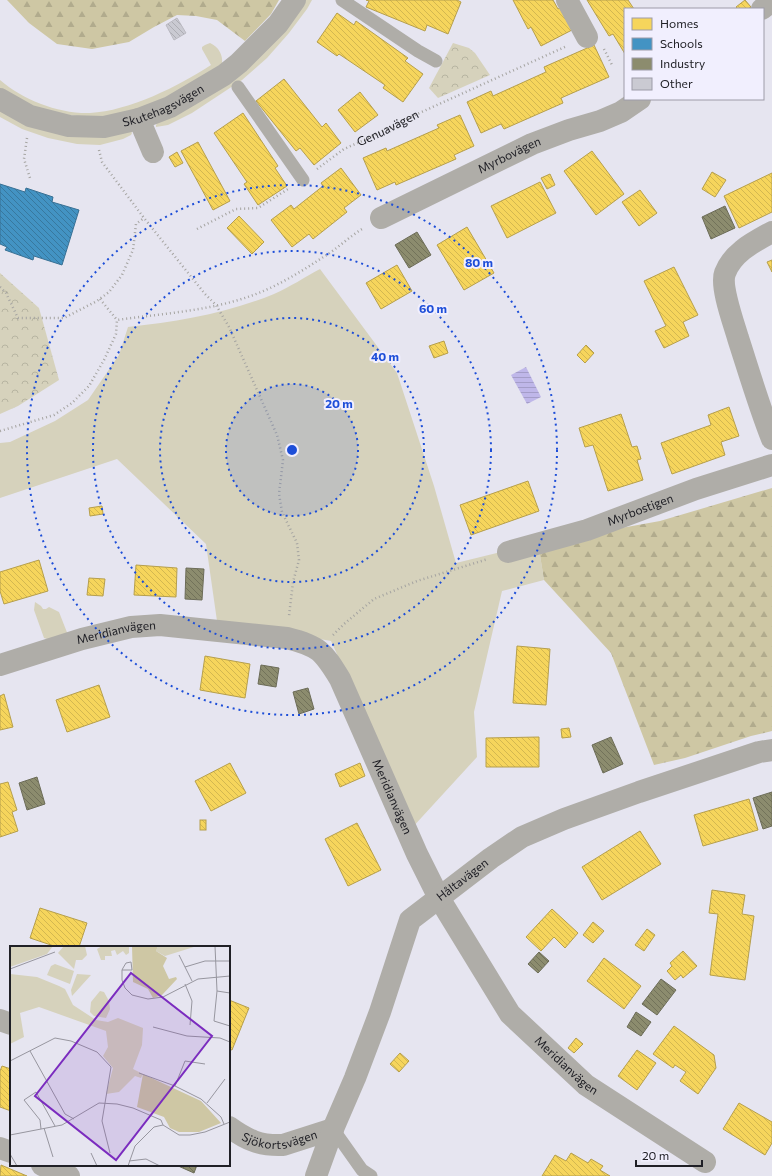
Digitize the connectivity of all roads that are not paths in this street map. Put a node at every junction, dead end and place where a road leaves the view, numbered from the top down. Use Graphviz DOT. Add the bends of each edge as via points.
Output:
graph roads {
  1 [pos="295,0"];
  2 [pos="342,0"];
  3 [pos="567,0"];
  4 [pos="772,1"];
  5 [pos="763,8"];
  6 [pos="587,37"];
  7 [pos="436,61"];
  8 [pos="238,87"];
  9 [pos="0,99"];
  10 [pos="639,100"];
  11 [pos="139,119"];
  12 [pos="153,152"];
  13 [pos="303,180"];
  14 [pos="381,218"];
  15 [pos="772,232"];
  16 [pos="772,439"];
  17 [pos="772,465"];
  18 [pos="508,552"];
  19 [pos="0,665"];
  20 [pos="772,750"];
  21 [pos="439,898"];
  22 [pos="0,1020"];
  23 [pos="10,1024"];
  24 [pos="230,1128"];
  25 [pos="333,1129"];
  26 [pos="0,1148"];
  27 [pos="10,1152"];
  28 [pos="705,1162"];
  29 [pos="44,1166"];
  30 [pos="69,1176"];
  31 [pos="316,1176"];
  32 [pos="371,1176"];
  1 -- 11 [label="street, Skutehagsvägen" via="278,24 224,75 170,107"];
  2 -- 7 [label="lane"];
  3 -- 6 [label="street"];
  4 -- 5 [label="street"];
  8 -- 13 [label="lane"];
  9 -- 11 [label="street, Skutehagsvägen" via="30,116 69,126 104,127"];
  10 -- 14 [label="street, Myrbovägen" via="621,112 600,121 532,144"];
  11 -- 12 [label="street"];
  15 -- 16 [label="street" via="749,245 734,258 724,274 724,287"];
  17 -- 18 [label="street, Myrbostigen" via="696,489 587,530"];
  19 -- 21 [label="street, Meridianvägen" via="82,639 131,627 160,625 305,642 319,650 340,679"];
  20 -- 21 [label="street, Håltavägen" via="759,752 639,792 522,837"];
  21 -- 25 [label="street, Håltavägen" via="410,920 380,1012"];
  21 -- 28 [label="street, Meridianvägen" via="510,1014 586,1085"];
  22 -- 23 [label="street"];
  24 -- 25 [label="street, Sjökortsvägen" via="260,1144 274,1145 283,1145"];
  25 -- 31 [label="street, Håltavägen"];
  25 -- 32 [label="lane" via="362,1170"];
  26 -- 27 [label="street"];
  29 -- 30 [label="street"];
}
